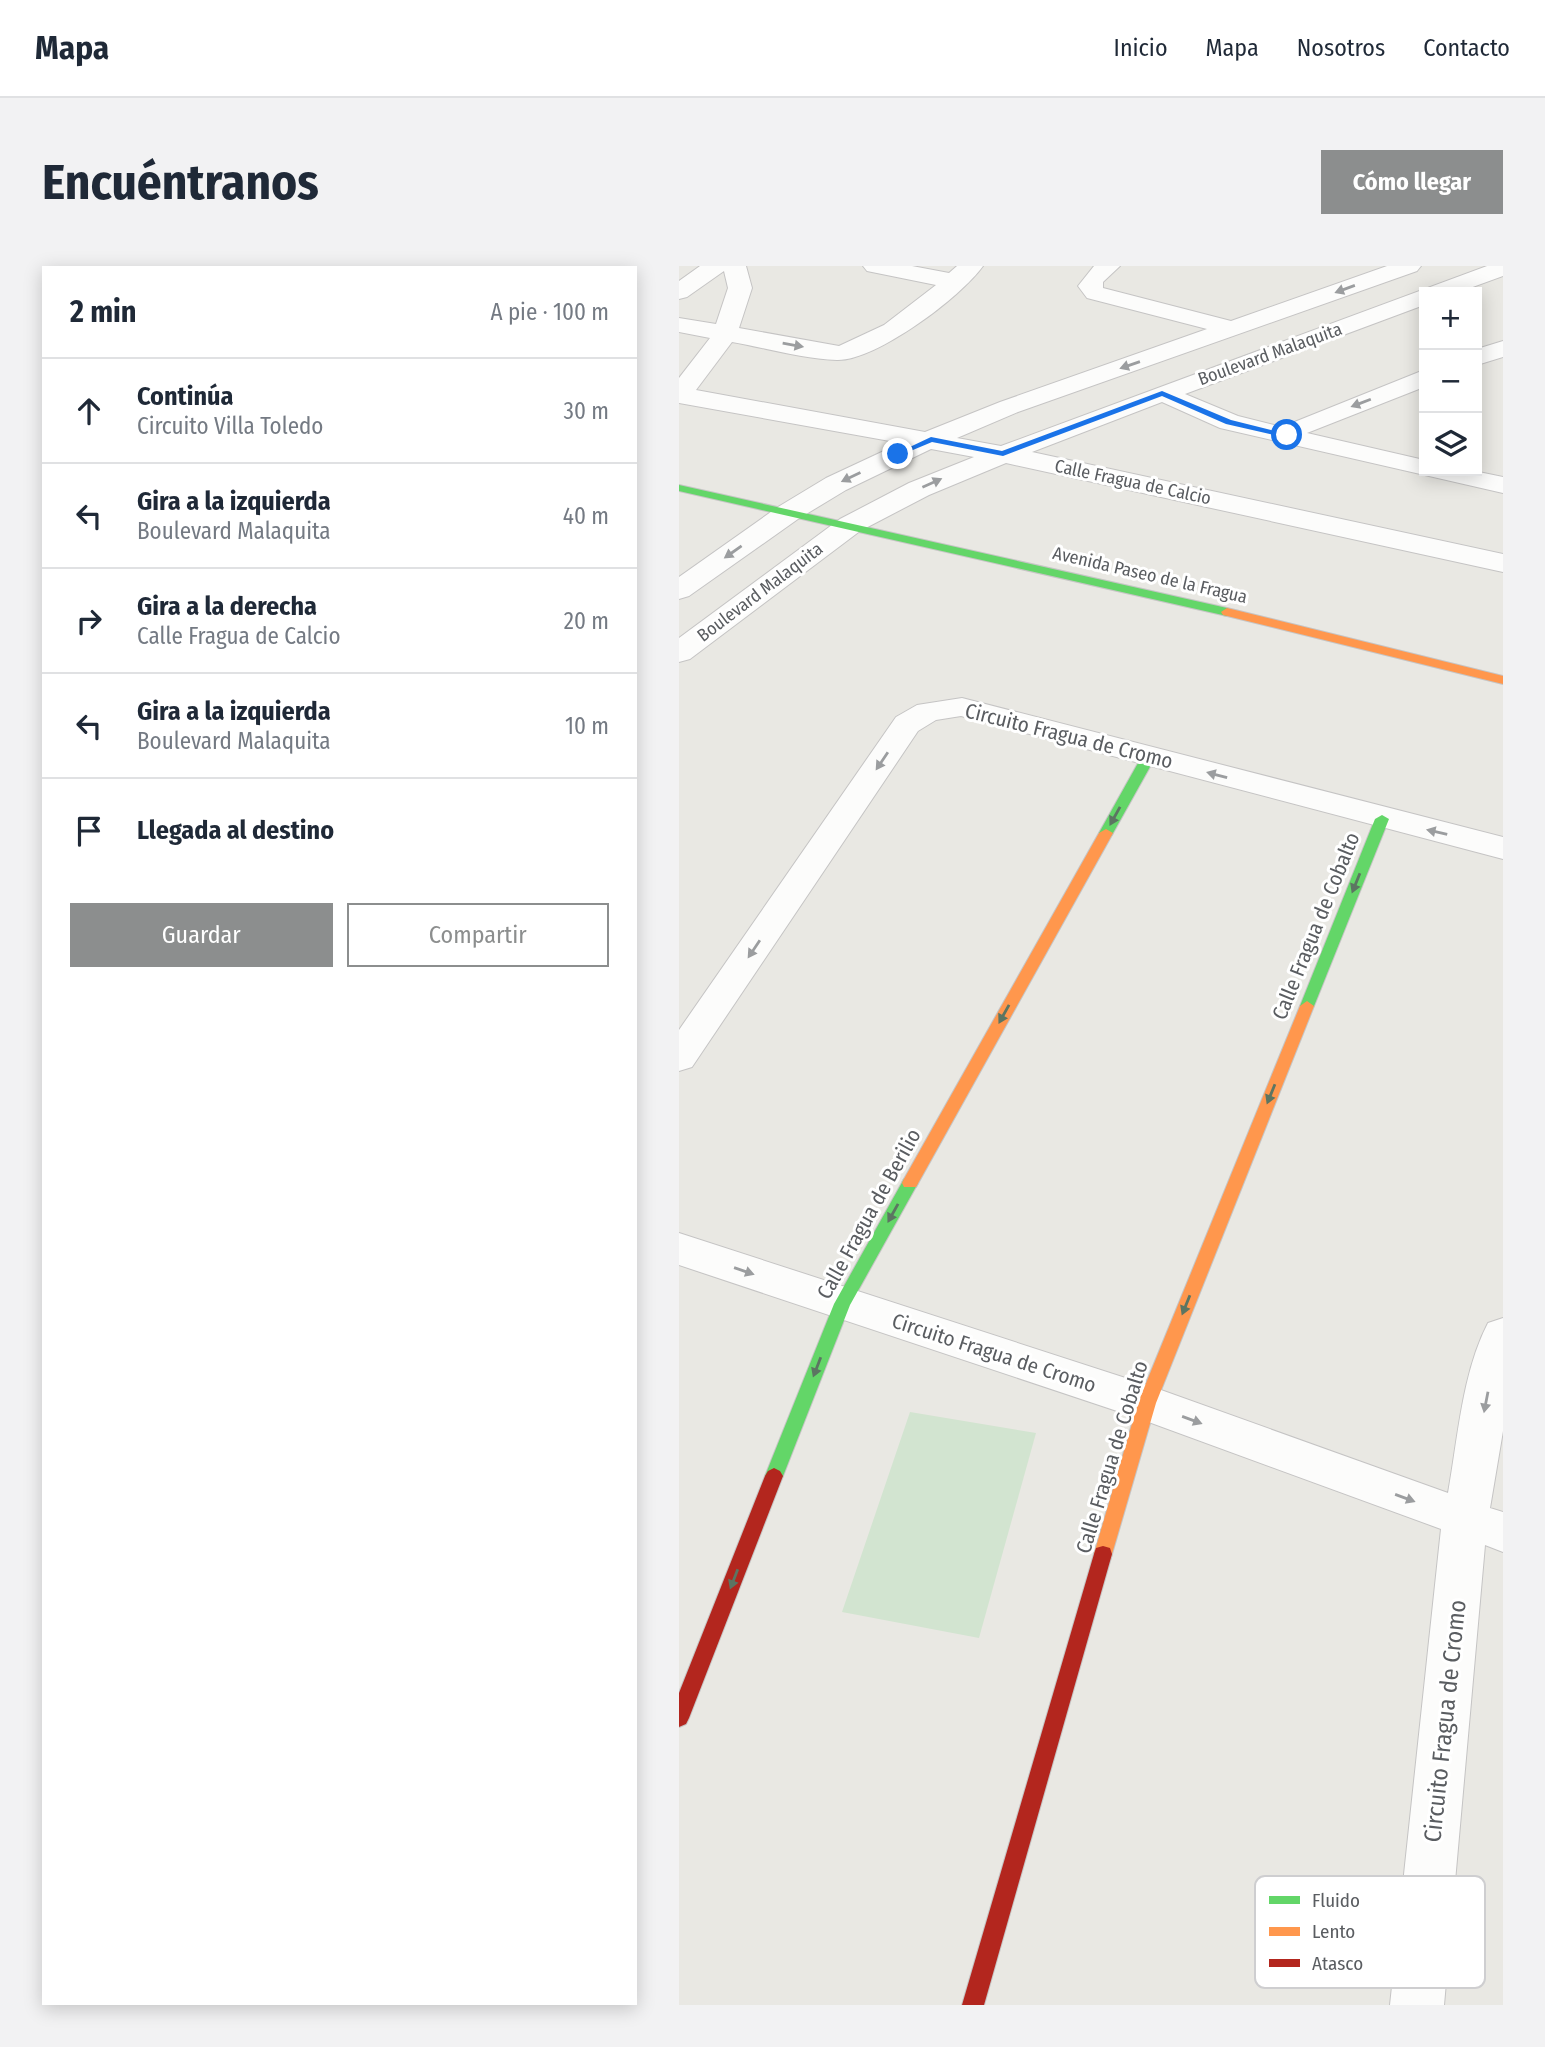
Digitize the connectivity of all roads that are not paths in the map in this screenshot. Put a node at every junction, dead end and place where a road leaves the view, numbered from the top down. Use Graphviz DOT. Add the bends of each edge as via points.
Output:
graph roads {
  1 [pos="715,266"];
  2 [pos="734,266"];
  3 [pos="875,266"];
  4 [pos="1108,266"];
  5 [pos="1409,266"];
  6 [pos="1503,268"];
  7 [pos="962,274"];
  8 [pos="1451,287"];
  9 [pos="679,292"];
  10 [pos="1419,299"];
  11 [pos="679,325"];
  12 [pos="1235,329"];
  13 [pos="725,334"];
  14 [pos="1503,348"];
  15 [pos="1482,356"];
  16 [pos="1482,372"];
  17 [pos="1503,376"];
  18 [pos="1419,380"];
  19 [pos="1224,390"];
  20 [pos="1162,393"];
  21 [pos="679,395"];
  22 [pos="1301,435"];
  23 [pos="931,439"];
  24 [pos="1003,454"];
  25 [pos="1419,467"];
  26 [pos="1460,476"];
  27 [pos="1503,485"];
  28 [pos="679,488"];
  29 [pos="788,513"];
  30 [pos="850,525"];
  31 [pos="1503,563"];
  32 [pos="679,590"];
  33 [pos="679,653"];
  34 [pos="1503,680"];
  35 [pos="1149,756"];
  36 [pos="1382,819"];
  37 [pos="1503,848"];
  38 [pos="679,1058"];
  39 [pos="679,1249"];
  40 [pos="842,1304"];
  41 [pos="1503,1335"];
  42 [pos="1147,1403"];
  43 [pos="1484,1526"];
  44 [pos="679,1718"];
  45 [pos="1435,1876"];
  46 [pos="973,2005"];
  1 -- 9 [label="street"];
  2 -- 13 [label="street" via="740,288"];
  3 -- 7 [label="street"];
  4 -- 12 [label="street" via="1093,279 1090,286 1095,293"];
  5 -- 12 [label="street, Boulevard Malaquita, one-way"];
  6 -- 8 [label="street"];
  13 -- 7 [label="street, one-way" via="839,353 861,350 883,338"];
  10 -- 19 [label="street, Boulevard Malaquita"];
  11 -- 13 [label="street"];
  12 -- 23 [label="street, Boulevard Malaquita, one-way" via="1009,407"];
  13 -- 21 [label="street"];
  14 -- 15 [label="street"];
  16 -- 17 [label="street"];
  18 -- 22 [label="street, one-way"];
  19 -- 20 [label="street, Boulevard Malaquita"];
  19 -- 22 [label="street"];
  20 -- 22 [label="street" via="1229,422"];
  20 -- 24 [label="street, Boulevard Malaquita"];
  21 -- 23 [label="street, Calle Fragua de Calcio"];
  22 -- 25 [label="street"];
  23 -- 24 [label="street, Calle Fragua de Calcio"];
  23 -- 29 [label="street, Boulevard Malaquita, one-way" via="836,484"];
  30 -- 24 [label="street, Boulevard Malaquita, one-way" via="919,489"];
  24 -- 31 [label="street, Calle Fragua de Calcio"];
  26 -- 27 [label="street"];
  28 -- 29 [label="street, Avenida Paseo de la Fragua"];
  29 -- 30 [label="street, Avenida Paseo de la Fragua"];
  29 -- 32 [label="street, Boulevard Malaquita, one-way"];
  30 -- 33 [label="street, Boulevard Malaquita"];
  30 -- 34 [label="street, Avenida Paseo de la Fragua"];
  36 -- 35 [label="street, Circuito Fragua de Cromo, one-way"];
  35 -- 38 [label="street, Circuito Fragua de Cromo, one-way" via="962,707 927,712 907,724"];
  35 -- 40 [label="street, Calle Fragua de Berilio, one-way"];
  37 -- 36 [label="street, Circuito Fragua de Cromo, one-way"];
  36 -- 42 [label="street, Calle Fragua de Cobalto, one-way"];
  39 -- 40 [label="street, Circuito Fragua de Cromo, one-way"];
  40 -- 42 [label="street, Circuito Fragua de Cromo"];
  40 -- 44 [label="street, Calle Fragua de Berilio, one-way"];
  41 -- 43 [label="street, Circuito Fragua de Cromo, one-way" via="1488,1393"];
  42 -- 43 [label="street, Circuito Fragua de Cromo, one-way"];
  42 -- 46 [label="street, Calle Fragua de Cobalto"];
  43 -- 45 [label="street, Circuito Fragua de Cromo"];
}
